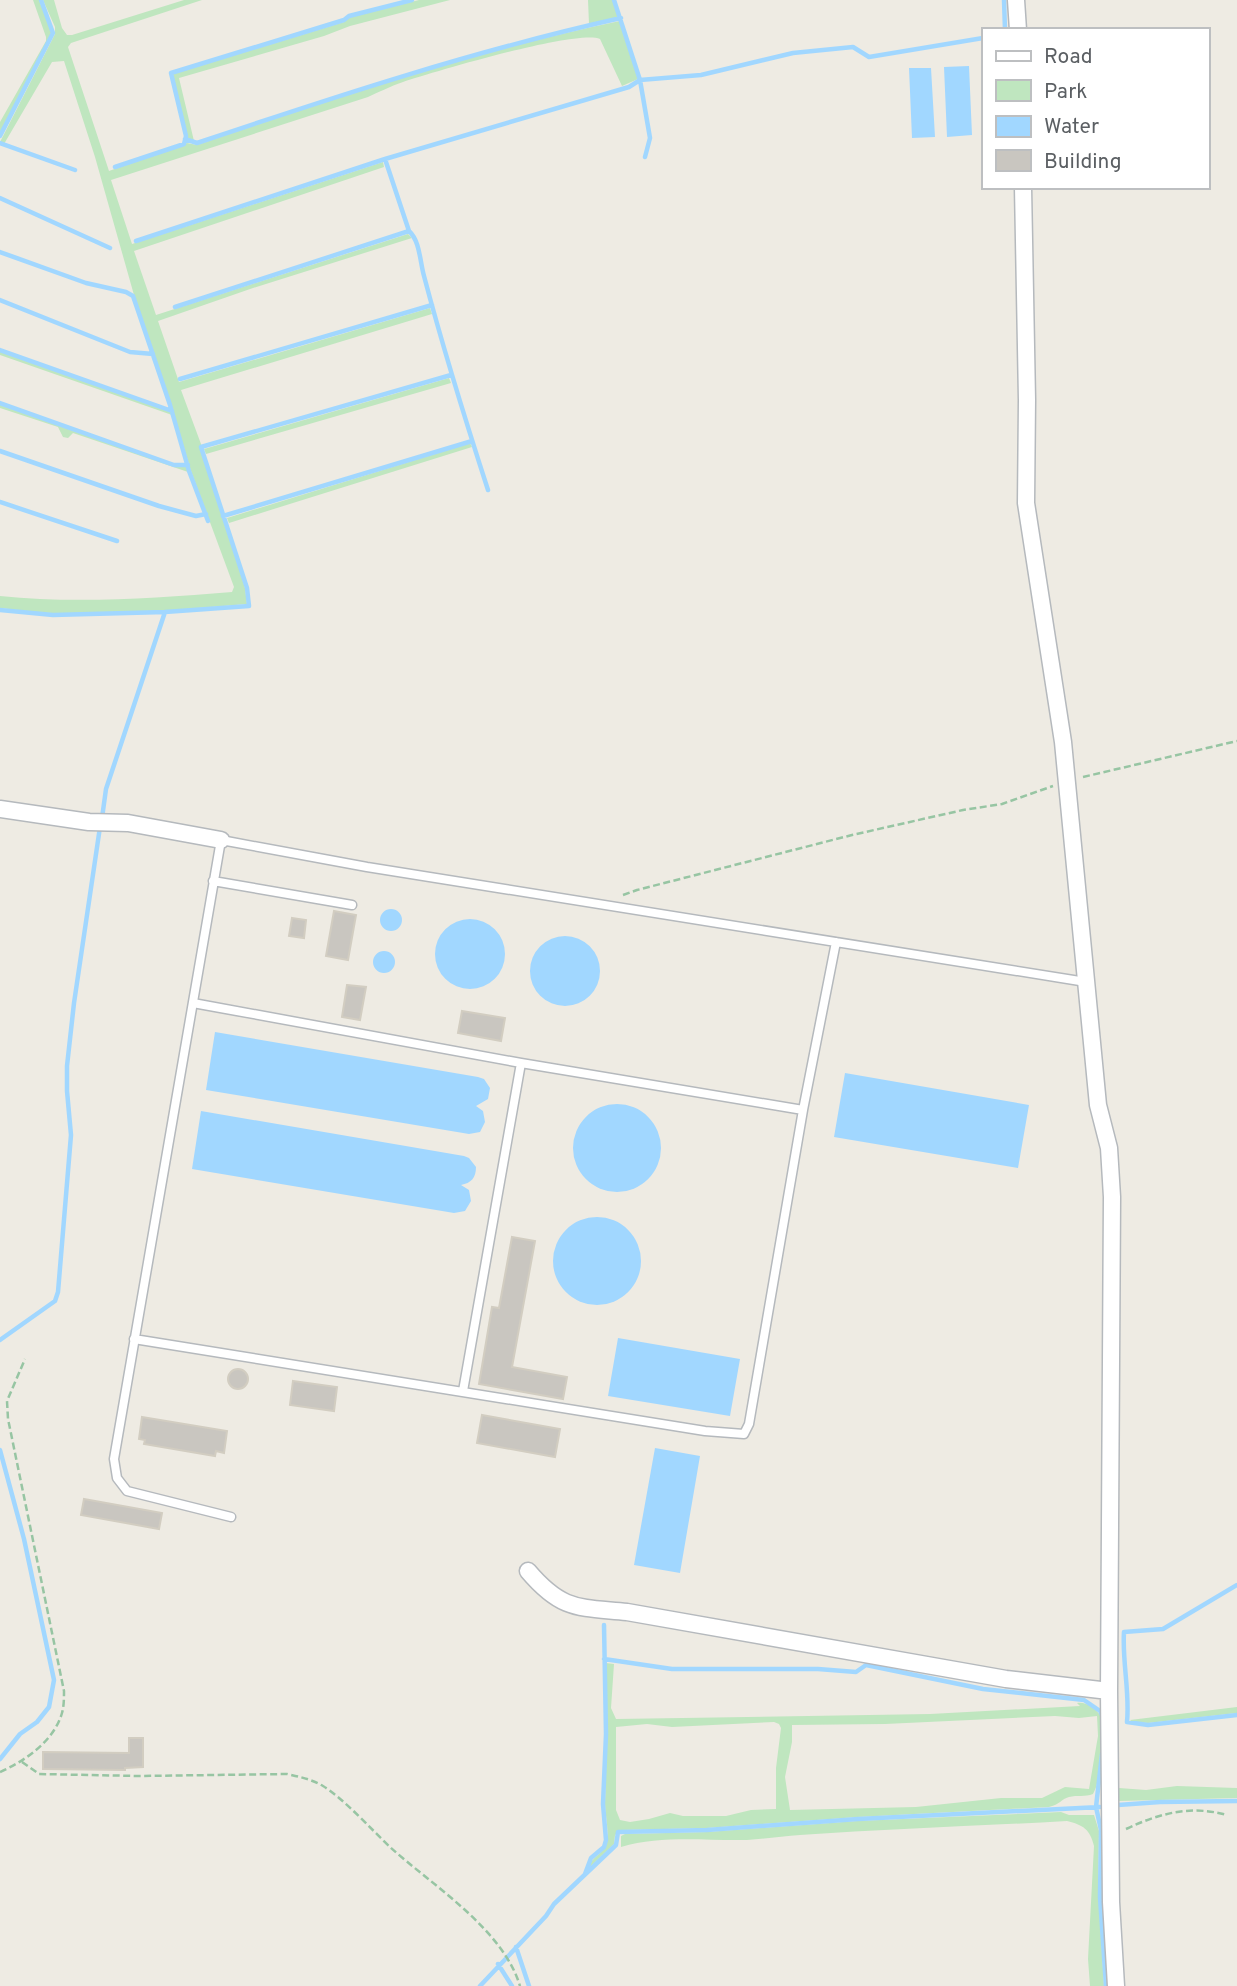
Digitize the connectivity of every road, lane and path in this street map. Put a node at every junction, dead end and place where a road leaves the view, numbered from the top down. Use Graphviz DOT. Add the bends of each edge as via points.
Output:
graph roads {
  1 [pos="1016,0"];
  2 [pos="1017,28"];
  3 [pos="1023,189"];
  4 [pos="1237,741"];
  5 [pos="1067,781"];
  6 [pos="0,809"];
  7 [pos="221,840"];
  8 [pos="213,881"];
  9 [pos="600,904"];
  10 [pos="352,905"];
  11 [pos="836,942"];
  12 [pos="1086,982"];
  13 [pos="194,1003"];
  14 [pos="521,1063"];
  15 [pos="803,1110"];
  16 [pos="134,1339"];
  17 [pos="25,1359"];
  18 [pos="463,1391"];
  19 [pos="231,1517"];
  20 [pos="528,1571"];
  21 [pos="1109,1691"];
  22 [pos="22,1762"];
  23 [pos="0,1772"];
  24 [pos="1227,1815"];
  25 [pos="1111,1836"];
  26 [pos="520,1986"];
  27 [pos="1116,1986"];
  1 -- 2 [label="street"];
  3 -- 5 [label="street" via="1026,503"];
  4 -- 5 [label="path"];
  5 -- 9 [label="path" via="1002,804 852,835 637,890"];
  5 -- 12 [label="street"];
  6 -- 7 [label="street" via="128,823"];
  7 -- 8 [label="lane"];
  7 -- 9 [label="lane"];
  8 -- 10 [label="lane"];
  8 -- 13 [label="lane"];
  9 -- 11 [label="lane"];
  11 -- 12 [label="lane"];
  11 -- 15 [label="lane"];
  12 -- 21 [label="street" via="1112,1197"];
  13 -- 14 [label="lane"];
  13 -- 16 [label="lane"];
  14 -- 15 [label="lane"];
  14 -- 18 [label="lane"];
  15 -- 18 [label="lane" via="744,1434"];
  16 -- 18 [label="lane"];
  16 -- 19 [label="lane" via="114,1459 117,1478 127,1490"];
  17 -- 22 [label="path" via="7,1401 8,1419 64,1691 62,1713 52,1734"];
  20 -- 21 [label="street" via="558,1600 580,1608 627,1612 1006,1679"];
  21 -- 25 [label="street"];
  22 -- 23 [label="path"];
  22 -- 26 [label="path" via="39,1773 287,1774 306,1778 325,1787 474,1918 503,1952"];
  24 -- 25 [label="path" via="1181,1810"];
  25 -- 27 [label="street"];
}
